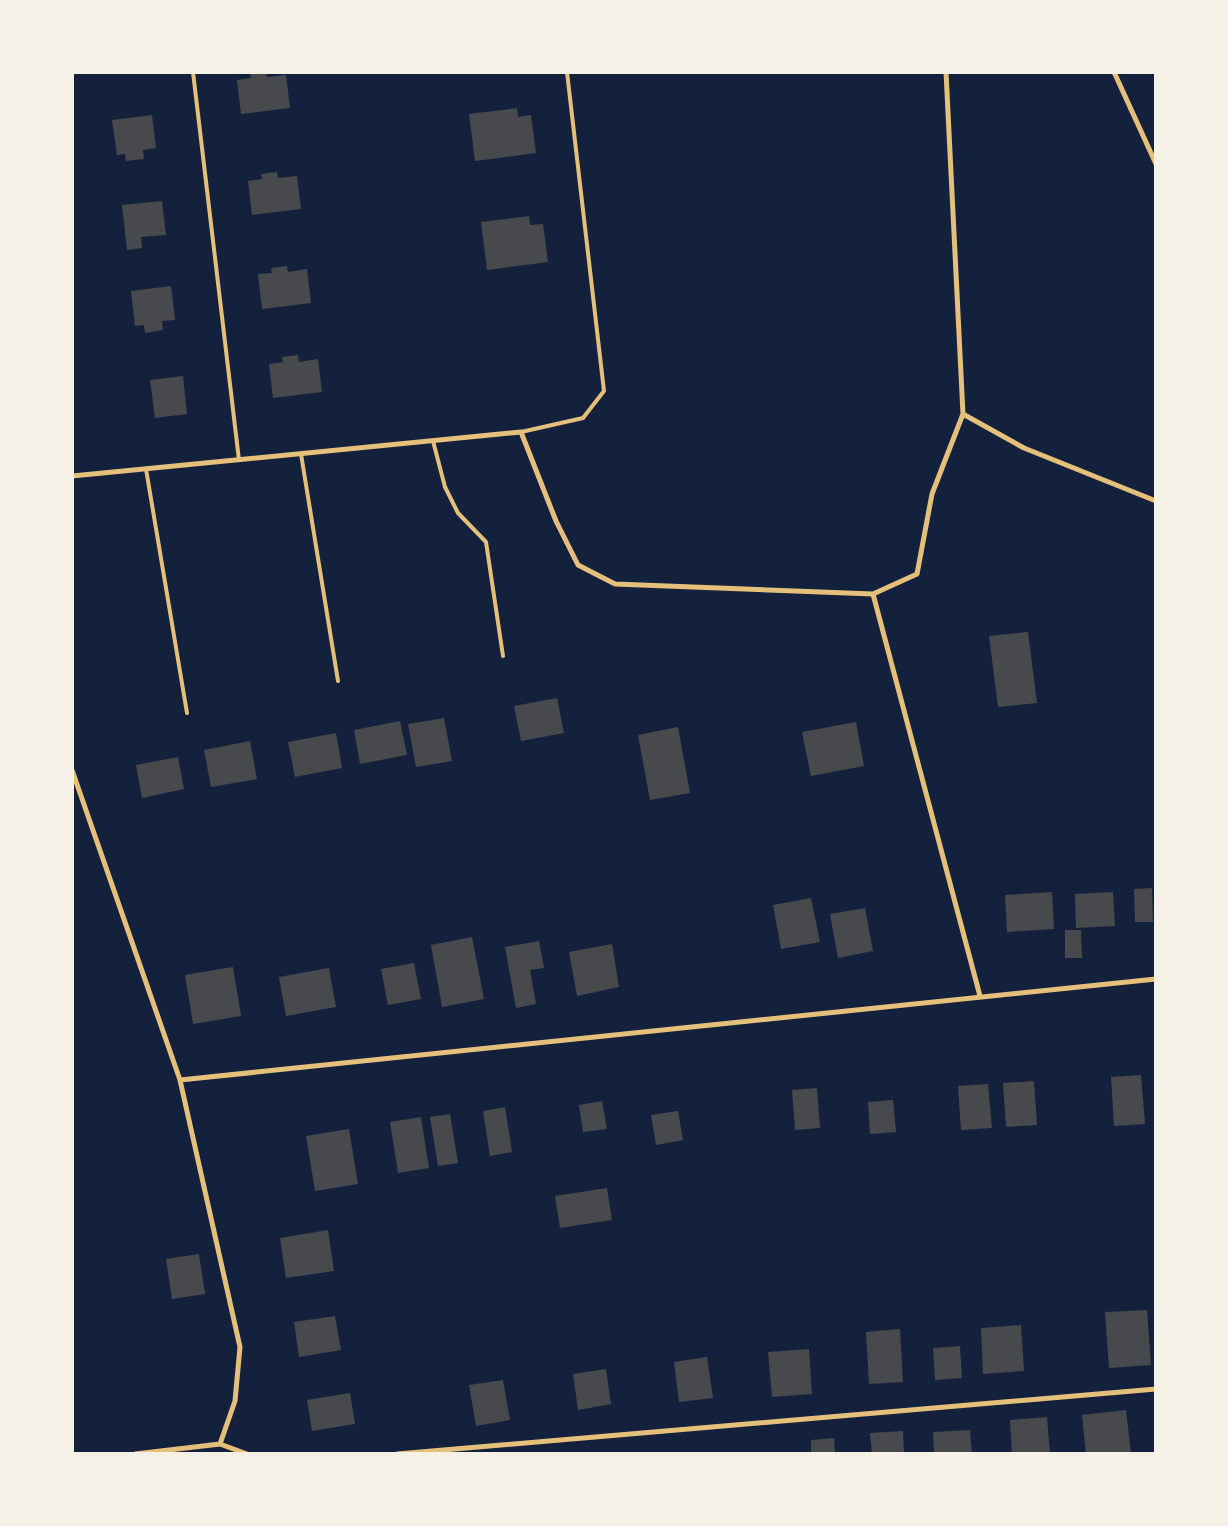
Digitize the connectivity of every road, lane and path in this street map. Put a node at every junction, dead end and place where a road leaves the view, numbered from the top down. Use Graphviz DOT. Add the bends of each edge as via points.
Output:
graph roads {
  1 [pos="193,72"];
  2 [pos="567,72"];
  3 [pos="946,72"];
  4 [pos="1114,72"];
  5 [pos="1156,164"];
  6 [pos="963,414"];
  7 [pos="521,432"];
  8 [pos="433,441"];
  9 [pos="301,454"];
  10 [pos="239,461"];
  11 [pos="146,469"];
  12 [pos="72,476"];
  13 [pos="1156,502"];
  14 [pos="873,594"];
  15 [pos="503,656"];
  16 [pos="338,681"];
  17 [pos="187,713"];
  18 [pos="72,770"];
  19 [pos="1156,979"];
  20 [pos="980,996"];
  21 [pos="180,1080"];
  22 [pos="1156,1389"];
  23 [pos="220,1444"];
  24 [pos="135,1454"];
  25 [pos="247,1454"];
  26 [pos="397,1454"];
  1 -- 10 [label="lane"];
  2 -- 7 [label="lane" via="604,392 582,418"];
  3 -- 6 [label="street"];
  4 -- 5 [label="street"];
  6 -- 13 [label="street" via="1024,448"];
  6 -- 14 [label="street" via="932,494 917,574"];
  7 -- 8 [label="street"];
  7 -- 14 [label="street" via="556,521 578,565 614,584"];
  8 -- 9 [label="street"];
  8 -- 15 [label="lane" via="445,487 458,513 486,542"];
  9 -- 10 [label="street"];
  9 -- 16 [label="lane"];
  10 -- 11 [label="street"];
  11 -- 12 [label="street"];
  11 -- 17 [label="lane"];
  14 -- 20 [label="street"];
  18 -- 21 [label="street"];
  19 -- 20 [label="street"];
  20 -- 21 [label="street"];
  21 -- 23 [label="street" via="240,1347 235,1401"];
  22 -- 26 [label="street"];
  23 -- 24 [label="street"];
  23 -- 25 [label="street"];
}
